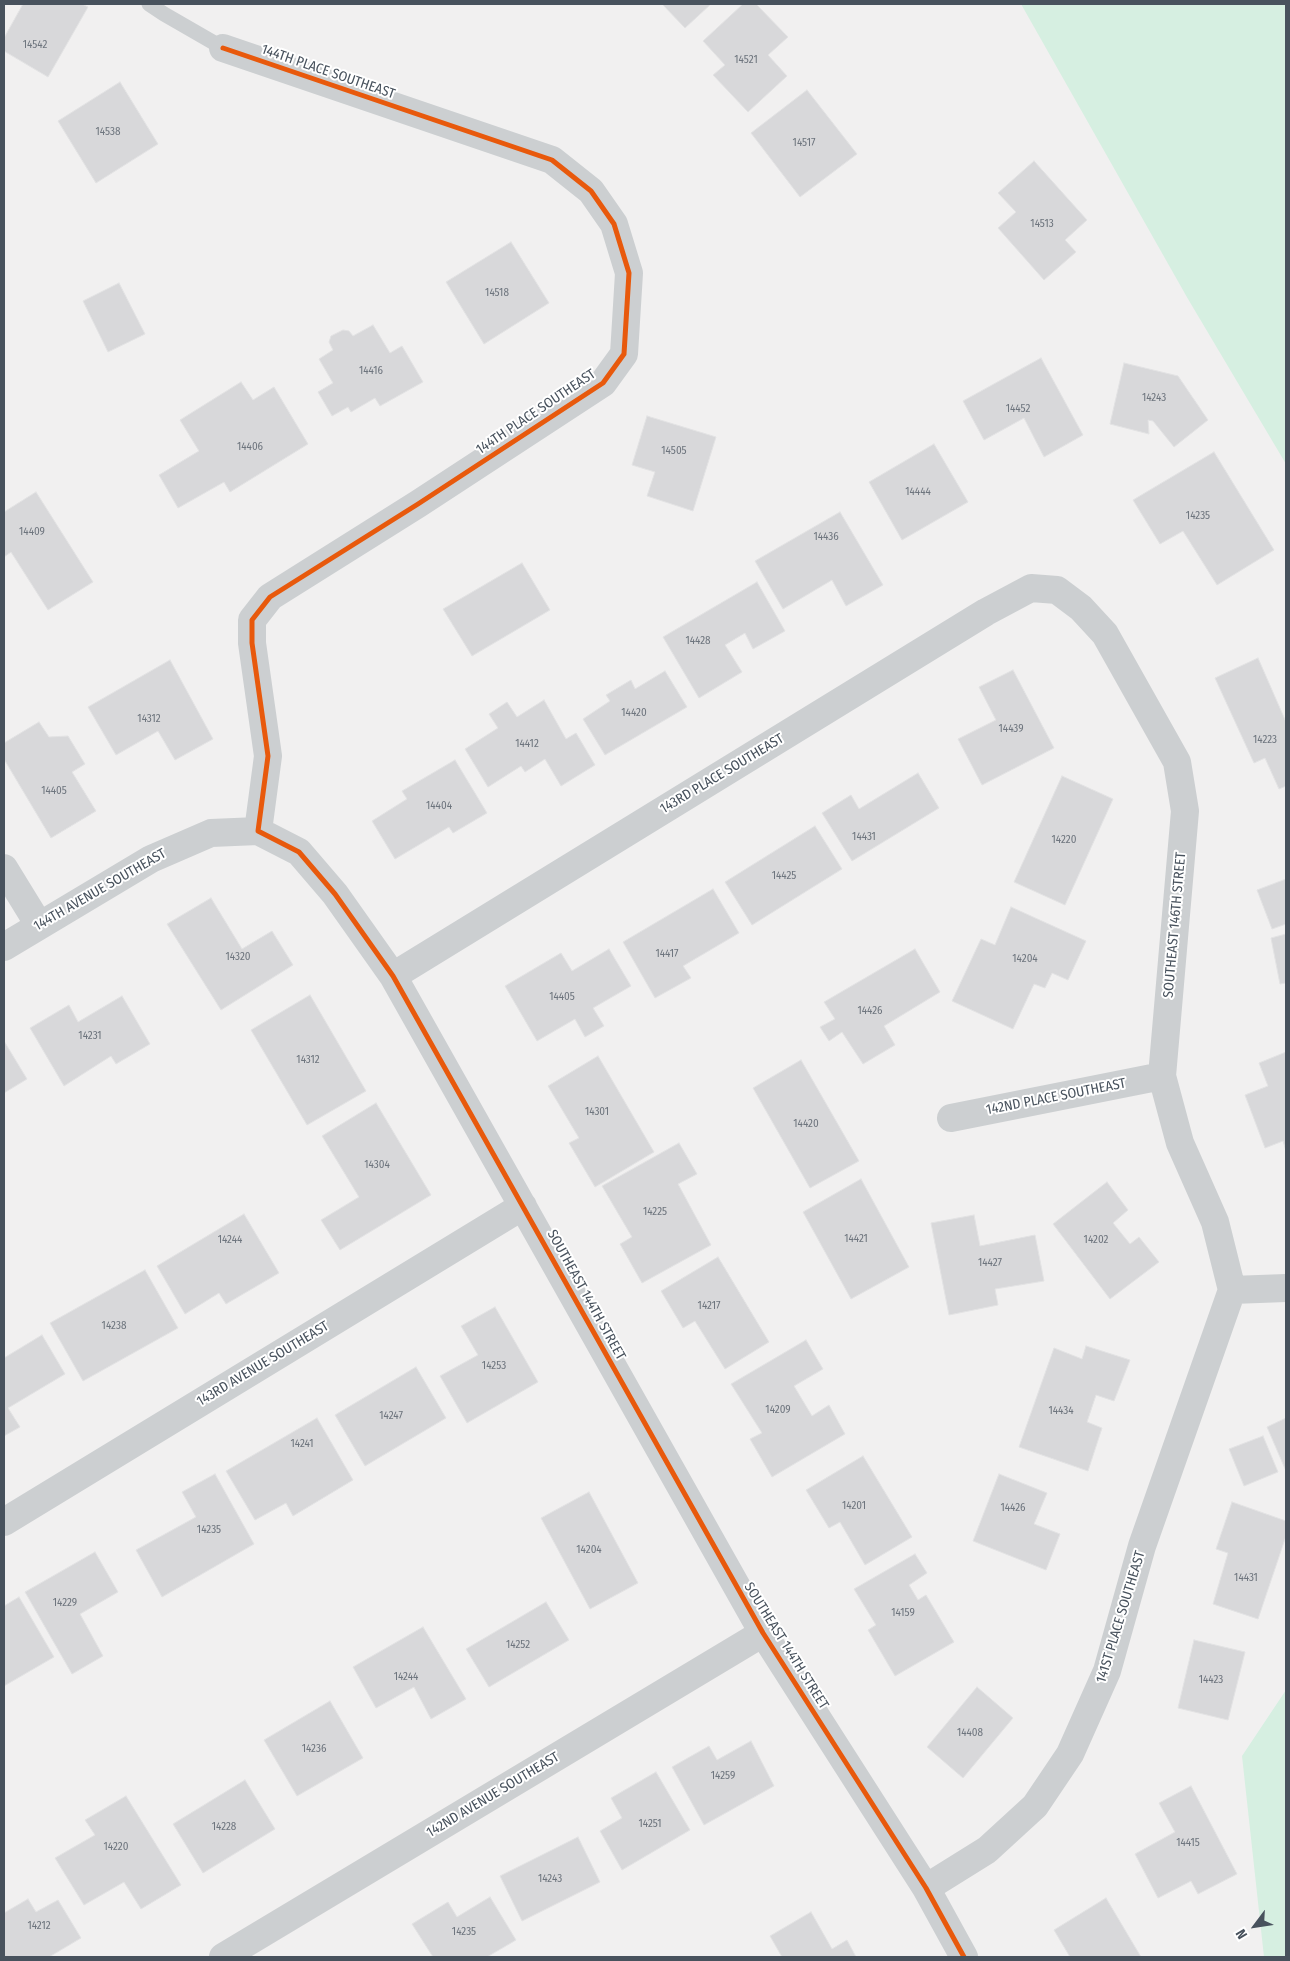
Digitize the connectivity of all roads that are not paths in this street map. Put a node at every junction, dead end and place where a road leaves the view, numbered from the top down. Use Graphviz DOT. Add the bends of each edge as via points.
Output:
graph roads {
  1 [pos="149,4"];
  2 [pos="223,48"];
  3 [pos="1057,590"];
  4 [pos="258,830"];
  5 [pos="4,868"];
  6 [pos="38,925"];
  7 [pos="4,947"];
  8 [pos="393,976"];
  9 [pos="1162,1076"];
  10 [pos="952,1118"];
  11 [pos="523,1206"];
  12 [pos="1286,1288"];
  13 [pos="1232,1290"];
  14 [pos="4,1522"];
  15 [pos="763,1634"];
  16 [pos="926,1888"];
  17 [pos="223,1957"];
  18 [pos="964,1957"];
  1 -- 2 [label="lane"];
  2 -- 4 [label="street, 144TH PLACE SOUTHEAST" via="552,160 591,192 614,224 628,273 624,354 603,383 270,597 252,620 252,643 268,756"];
  3 -- 8 [label="street, 143RD PLACE SOUTHEAST" via="1031,588 986,612"];
  3 -- 9 [label="street, SOUTHEAST 146TH STREET" via="1081,608 1105,634 1177,762 1185,811"];
  4 -- 6 [label="street, 144TH AVENUE SOUTHEAST" via="211,833 151,859"];
  4 -- 8 [label="street, SOUTHEAST 144TH STREET" via="299,852 335,894"];
  5 -- 6 [label="street"];
  6 -- 7 [label="street, 144TH AVENUE SOUTHEAST"];
  8 -- 11 [label="street, SOUTHEAST 144TH STREET"];
  9 -- 10 [label="street, 142ND PLACE SOUTHEAST"];
  9 -- 13 [label="street, SOUTHEAST 146TH STREET" via="1180,1143 1215,1222"];
  11 -- 14 [label="street, 143RD AVENUE SOUTHEAST"];
  11 -- 15 [label="street, SOUTHEAST 144TH STREET"];
  12 -- 13 [label="street"];
  13 -- 16 [label="street, 141ST PLACE SOUTHEAST" via="1142,1546 1107,1671 1070,1754 1035,1806 987,1850"];
  15 -- 16 [label="street, SOUTHEAST 144TH STREET"];
  15 -- 17 [label="street, 142ND AVENUE SOUTHEAST"];
  16 -- 18 [label="street, SOUTHEAST 144TH STREET"];
}
